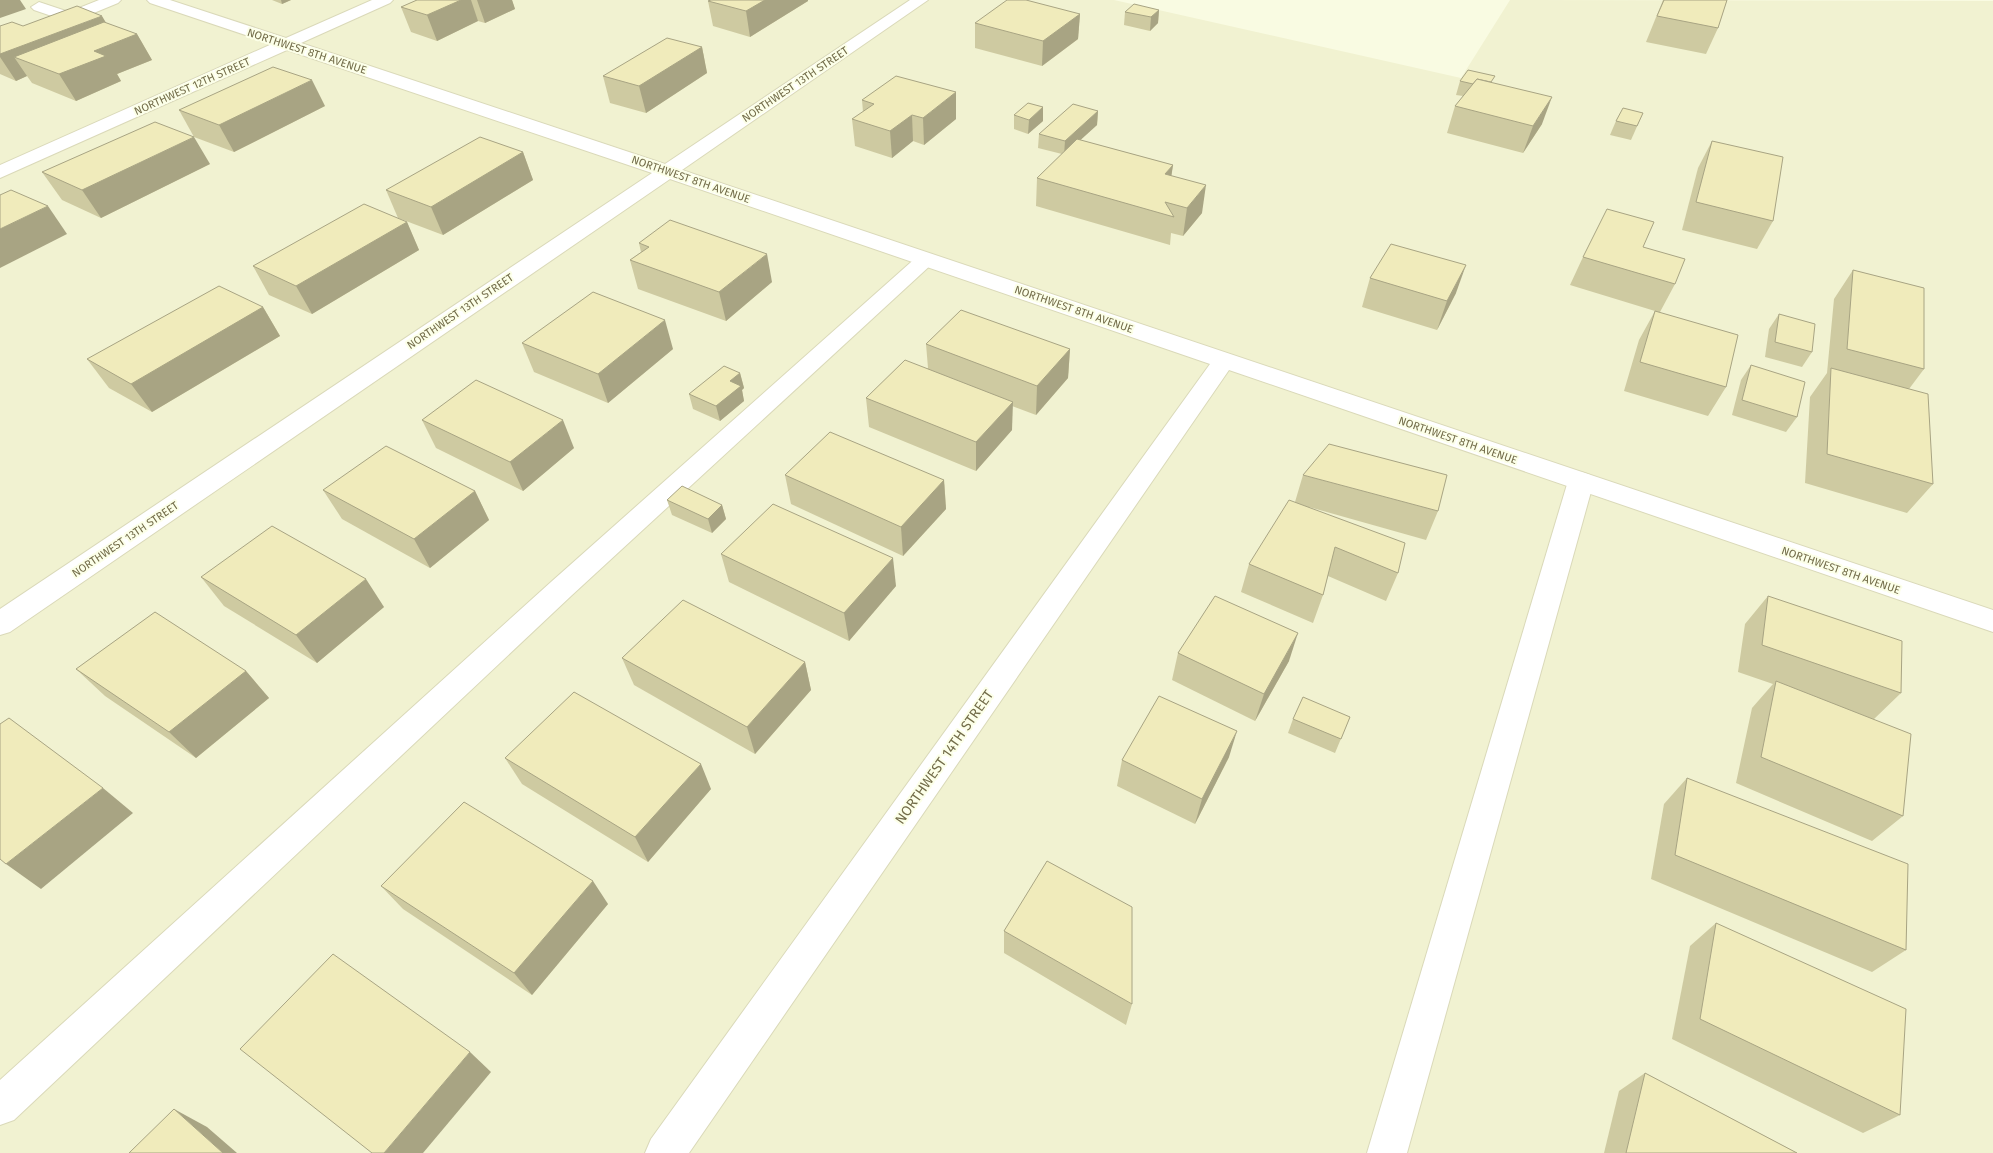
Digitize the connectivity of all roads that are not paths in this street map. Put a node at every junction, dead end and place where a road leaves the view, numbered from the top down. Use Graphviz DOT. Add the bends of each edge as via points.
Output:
graph roads {
  1 [pos="113,0"];
  2 [pos="155,0"];
  3 [pos="385,0"];
  4 [pos="920,0"];
  5 [pos="39,6"];
  6 [pos="69,17"];
  7 [pos="97,26"];
  8 [pos="286,44"];
  9 [pos="666,171"];
  10 [pos="0,172"];
  11 [pos="926,259"];
  12 [pos="1224,360"];
  13 [pos="1581,481"];
  14 [pos="1993,621"];
  15 [pos="0,624"];
  16 [pos="0,1106"];
  17 [pos="665,1153"];
  18 [pos="1387,1153"];
  1 -- 6 [label="street"];
  2 -- 8 [label="street, NORTHWEST 8TH AVENUE"];
  3 -- 8 [label="street, NORTHWEST 12TH STREET"];
  4 -- 9 [label="street, NORTHWEST 13TH STREET"];
  5 -- 6 [label="street"];
  6 -- 7 [label="street"];
  8 -- 9 [label="street, NORTHWEST 8TH AVENUE"];
  8 -- 10 [label="street, NORTHWEST 12TH STREET"];
  9 -- 11 [label="street, NORTHWEST 8TH AVENUE"];
  9 -- 15 [label="street, NORTHWEST 13TH STREET"];
  11 -- 12 [label="street, NORTHWEST 8TH AVENUE"];
  11 -- 16 [label="street" via="561,589"];
  12 -- 13 [label="street, NORTHWEST 8TH AVENUE"];
  12 -- 17 [label="street, NORTHWEST 14TH STREET"];
  13 -- 14 [label="street, NORTHWEST 8TH AVENUE"];
  13 -- 18 [label="street"];
}
